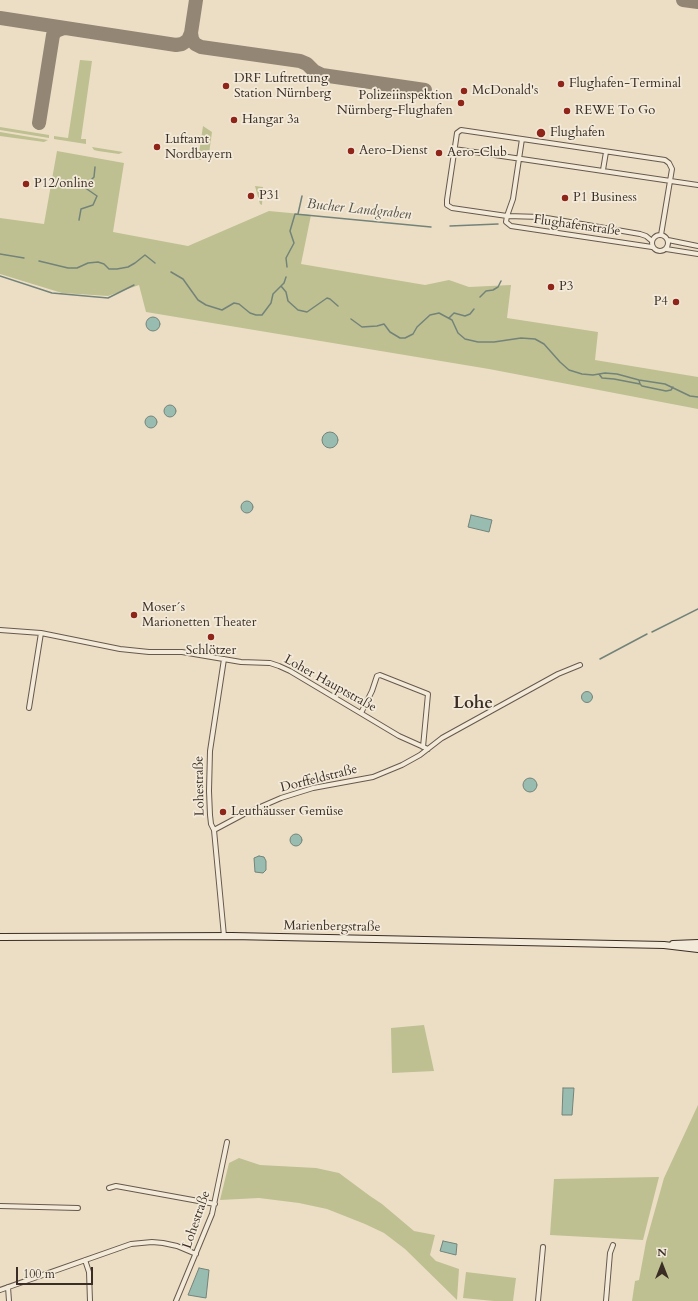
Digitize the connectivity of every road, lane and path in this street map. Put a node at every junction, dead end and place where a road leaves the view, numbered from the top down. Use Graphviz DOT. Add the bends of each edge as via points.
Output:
graph roads {
  1 [pos="522,139"];
  2 [pos="454,149"];
  3 [pos="606,152"];
  4 [pos="519,158"];
  5 [pos="603,170"];
  6 [pos="670,180"];
  7 [pos="698,185"];
  8 [pos="507,216"];
  9 [pos="661,235"];
  10 [pos="668,240"];
  11 [pos="652,241"];
  12 [pos="698,246"];
  13 [pos="652,247"];
  14 [pos="666,249"];
  15 [pos="698,254"];
  16 [pos="0,630"];
  17 [pos="41,633"];
  18 [pos="224,659"];
  19 [pos="580,665"];
  20 [pos="29,708"];
  21 [pos="361,713"];
  22 [pos="423,747"];
  23 [pos="428,749"];
  24 [pos="214,830"];
  25 [pos="224,936"];
  26 [pos="0,937"];
  27 [pos="698,943"];
  28 [pos="664,945"];
  29 [pos="698,949"];
  30 [pos="227,1142"];
  31 [pos="109,1188"];
  32 [pos="215,1204"];
  33 [pos="0,1206"];
  34 [pos="78,1208"];
  35 [pos="613,1245"];
  36 [pos="543,1247"];
  37 [pos="196,1254"];
  38 [pos="85,1260"];
  39 [pos="8,1287"];
  40 [pos="0,1290"];
  41 [pos="8,1301"];
  42 [pos="90,1301"];
  43 [pos="176,1301"];
  44 [pos="538,1301"];
  45 [pos="606,1301"];
  1 -- 2 [label="street, Flughafenstraße" via="461,130 455,136"];
  1 -- 3 [label="street, Flughafenstraße"];
  1 -- 4 [label="street"];
  2 -- 4 [label="street"];
  2 -- 8 [label="street, Flughafenstraße" via="447,204 452,208"];
  3 -- 5 [label="street"];
  3 -- 6 [label="street, Flughafenstraße" via="665,160 671,168"];
  4 -- 5 [label="street"];
  4 -- 8 [label="street" via="513,199"];
  5 -- 6 [label="street"];
  6 -- 7 [label="street"];
  6 -- 9 [label="street, Flughafenstraße"];
  8 -- 11 [label="street, Flughafenstraße" via="542,217 640,234"];
  8 -- 13 [label="street, Flughafenstraße" via="506,222 511,226"];
  9 -- 10 [label="street"];
  9 -- 11 [label="street" via="654,237"];
  10 -- 12 [label="street"];
  10 -- 14 [label="street"];
  11 -- 13 [label="street"];
  13 -- 14 [label="street, Flughafenstraße" via="658,252"];
  14 -- 15 [label="street, Flughafenstraße"];
  16 -- 17 [label="street, Loher Hauptstraße"];
  17 -- 18 [label="street, Loher Hauptstraße" via="120,649 182,652"];
  17 -- 20 [label="street"];
  18 -- 21 [label="street, Loher Hauptstraße" via="280,666"];
  18 -- 24 [label="street, Lohestraße" via="210,756 210,815"];
  19 -- 23 [label="street, Dorffeldstraße" via="558,674 449,734"];
  21 -- 22 [label="street, Loher Hauptstraße"];
  21 -- 22 [label="street" via="377,676 380,675 428,694"];
  22 -- 23 [label="street, Loher Hauptstraße"];
  23 -- 24 [label="street, Dorffeldstraße" via="402,765 382,773 296,793 244,814"];
  24 -- 25 [label="street, Lohestraße"];
  25 -- 26 [label="main road, Marienbergstraße"];
  25 -- 28 [label="main road, Marienbergstraße"];
  27 -- 28 [label="main road, Marienbergstraße"];
  28 -- 29 [label="main road, Marienbergstraße"];
  30 -- 32 [label="street, Lohestraße"];
  31 -- 32 [label="street" via="116,1186"];
  32 -- 37 [label="street, Lohestraße"];
  33 -- 34 [label="street"];
  35 -- 45 [label="street"];
  36 -- 44 [label="street"];
  37 -- 38 [label="street" via="177,1246 140,1242"];
  37 -- 43 [label="street, Lohestraße"];
  38 -- 39 [label="street"];
  38 -- 42 [label="street" via="89,1272"];
  39 -- 40 [label="street"];
  39 -- 41 [label="street"];
}
